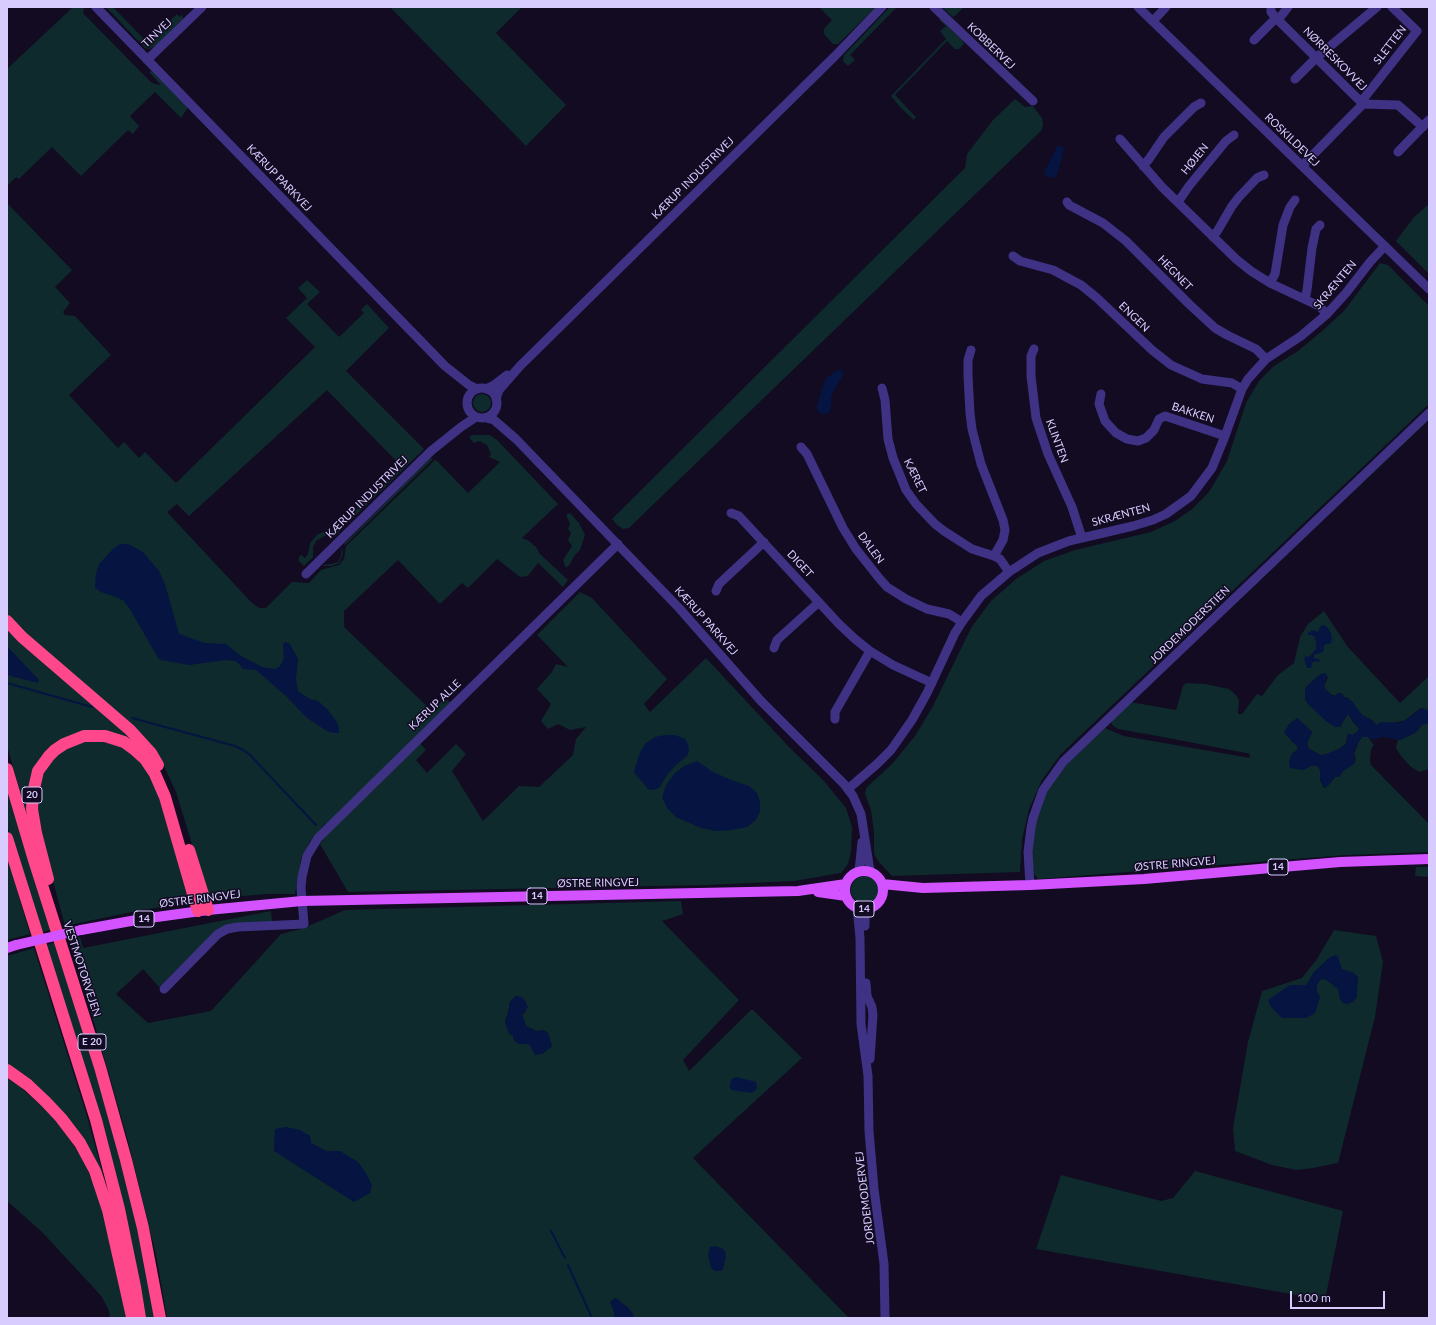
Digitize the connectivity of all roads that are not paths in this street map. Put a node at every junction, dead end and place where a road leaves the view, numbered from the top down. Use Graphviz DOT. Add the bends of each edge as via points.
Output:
graph roads {
  1 [pos="96,7"];
  2 [pos="202,7"];
  3 [pos="882,7"];
  4 [pos="934,7"];
  5 [pos="1138,7"];
  6 [pos="1166,7"];
  7 [pos="1271,7"];
  8 [pos="1288,7"];
  9 [pos="1377,7"];
  10 [pos="1392,7"];
  11 [pos="1277,19"];
  12 [pos="1153,21"];
  13 [pos="1254,40"];
  14 [pos="1316,58"];
  15 [pos="147,60"];
  16 [pos="1295,79"];
  17 [pos="1033,101"];
  18 [pos="1201,103"];
  19 [pos="1362,103"];
  20 [pos="1426,123"];
  21 [pos="1234,135"];
  22 [pos="1120,139"];
  23 [pos="1398,152"];
  24 [pos="1143,166"];
  25 [pos="1302,166"];
  26 [pos="1264,175"];
  27 [pos="1295,200"];
  28 [pos="1067,202"];
  29 [pos="1178,202"];
  30 [pos="1320,225"];
  31 [pos="1213,237"];
  32 [pos="1385,246"];
  33 [pos="1013,256"];
  34 [pos="1270,283"];
  35 [pos="1429,289"];
  36 [pos="1304,298"];
  37 [pos="1327,314"];
  38 [pos="1034,349"];
  39 [pos="972,350"];
  40 [pos="1266,360"];
  41 [pos="445,366"];
  42 [pos="520,366"];
  43 [pos="882,388"];
  44 [pos="482,389"];
  45 [pos="1242,389"];
  46 [pos="1101,394"];
  47 [pos="467,403"];
  48 [pos="496,404"];
  49 [pos="1429,413"];
  50 [pos="476,418"];
  51 [pos="486,418"];
  52 [pos="1225,436"];
  53 [pos="446,438"];
  54 [pos="516,439"];
  55 [pos="801,448"];
  56 [pos="731,513"];
  57 [pos="1082,538"];
  58 [pos="764,542"];
  59 [pos="618,544"];
  60 [pos="994,556"];
  61 [pos="1009,572"];
  62 [pos="306,574"];
  63 [pos="716,591"];
  64 [pos="819,602"];
  65 [pos="7,622"];
  66 [pos="962,622"];
  67 [pos="774,648"];
  68 [pos="870,650"];
  69 [pos="932,683"];
  70 [pos="835,719"];
  71 [pos="7,770"];
  72 [pos="848,789"];
  73 [pos="863,829"];
  74 [pos="7,838"];
  75 [pos="1429,859"];
  76 [pos="859,872"];
  77 [pos="870,872"];
  78 [pos="846,884"];
  79 [pos="882,884"];
  80 [pos="1030,886"];
  81 [pos="923,888"];
  82 [pos="798,891"];
  83 [pos="882,895"];
  84 [pos="846,896"];
  85 [pos="302,901"];
  86 [pos="861,908"];
  87 [pos="203,911"];
  88 [pos="12,947"];
  89 [pos="164,988"];
  90 [pos="82,1011"];
  91 [pos="7,1070"];
  92 [pos="132,1318"];
  93 [pos="140,1318"];
  94 [pos="160,1318"];
  95 [pos="885,1318"];
  1 -- 15 [label="street, KÆRUP PARKVEJ"];
  2 -- 15 [label="street, TINVEJ"];
  3 -- 42 [label="street, KÆRUP INDUSTRIVEJ"];
  4 -- 17 [label="street, KOBBERVEJ"];
  5 -- 12 [label="street, ROSKILDEVEJ"];
  6 -- 12 [label="street"];
  7 -- 11 [label="street, NØRRESKOVVEJ" via="1271,12"];
  8 -- 11 [label="street"];
  9 -- 14 [label="street"];
  10 -- 19 [label="street, SLETTEN" via="1417,31"];
  11 -- 13 [label="street"];
  11 -- 14 [label="street, NØRRESKOVVEJ"];
  12 -- 25 [label="street, ROSKILDEVEJ"];
  14 -- 16 [label="street"];
  14 -- 19 [label="street, NØRRESKOVVEJ"];
  15 -- 41 [label="street, KÆRUP PARKVEJ"];
  18 -- 24 [label="street" via="1174,126"];
  19 -- 20 [label="street, NØRRESKOVVEJ" via="1398,105"];
  19 -- 25 [label="street, SLETTEN"];
  20 -- 23 [label="street, NØRRESKOVVEJ"];
  21 -- 29 [label="street, HØJEN" via="1226,141"];
  22 -- 24 [label="street"];
  24 -- 29 [label="street"];
  25 -- 32 [label="street, ROSKILDEVEJ"];
  26 -- 31 [label="street" via="1257,178 1239,197"];
  27 -- 34 [label="street" via="1283,225 1275,274"];
  28 -- 40 [label="street, HEGNET" via="1103,223 1126,241 1215,328 1256,349"];
  29 -- 31 [label="street"];
  30 -- 36 [label="street" via="1316,229"];
  31 -- 34 [label="street" via="1238,261"];
  32 -- 35 [label="street, ROSKILDEVEJ"];
  32 -- 37 [label="street, SKRÆNTEN"];
  33 -- 45 [label="street, ENGEN" via="1020,261 1054,270 1081,286 1161,358 1176,368 1202,379 1232,383"];
  34 -- 36 [label="street"];
  36 -- 37 [label="street"];
  37 -- 40 [label="street, SKRÆNTEN"];
  38 -- 57 [label="street, KLINTEN" via="1031,356 1031,376 1036,418"];
  39 -- 60 [label="street" via="968,360 972,429 981,464 1005,530 1003,540"];
  40 -- 45 [label="street, SKRÆNTEN" via="1255,370"];
  41 -- 44 [label="street, KÆRUP PARKVEJ" via="469,385"];
  41 -- 47 [label="street, KÆRUP PARKVEJ" via="464,390"];
  42 -- 44 [label="street, KÆRUP INDUSTRIVEJ" via="494,385"];
  42 -- 48 [label="street, KÆRUP INDUSTRIVEJ" via="500,390"];
  43 -- 60 [label="street, KÆRET" via="888,439 906,490 925,514 944,531 972,549"];
  44 -- 47 [label="street" via="471,393"];
  44 -- 48 [label="street" via="492,393"];
  45 -- 52 [label="street, SKRÆNTEN"];
  46 -- 52 [label="street, BAKKEN" via="1099,404 1105,420 1116,433 1127,439 1138,441 1146,438 1154,430 1159,419 1165,416"];
  47 -- 50 [label="street" via="470,413"];
  47 -- 53 [label="street, KÆRUP INDUSTRIVEJ" via="459,423"];
  48 -- 51 [label="street" via="492,414"];
  48 -- 54 [label="street, KÆRUP PARKVEJ"];
  49 -- 80 [label="street, JORDEMODERSTIEN" via="1056,771 1040,798 1031,828 1028,852"];
  50 -- 51 [label="street"];
  50 -- 53 [label="street, KÆRUP INDUSTRIVEJ"];
  51 -- 54 [label="street, KÆRUP PARKVEJ" via="494,420"];
  52 -- 57 [label="street, SKRÆNTEN" via="1205,479 1192,496 1178,506 1146,523"];
  53 -- 62 [label="street, KÆRUP INDUSTRIVEJ"];
  54 -- 59 [label="street, KÆRUP PARKVEJ"];
  55 -- 66 [label="street, DALEN" via="807,454 843,528 878,578 906,600 927,609 949,614"];
  56 -- 58 [label="street, DIGET" via="738,516"];
  57 -- 61 [label="street, SKRÆNTEN" via="1051,547"];
  58 -- 63 [label="street" via="719,584"];
  58 -- 64 [label="street, DIGET"];
  59 -- 72 [label="street, KÆRUP PARKVEJ" via="679,608 761,701"];
  59 -- 85 [label="street, KÆRUP ALLE" via="325,830 312,847 304,867"];
  60 -- 61 [label="street, KÆRET" via="1000,559"];
  61 -- 66 [label="street, SKRÆNTEN" via="981,596"];
  64 -- 67 [label="street" via="777,640"];
  64 -- 68 [label="street, DIGET" via="839,624"];
  65 -- 87 [label="highway" via="119,719 151,753 168,784"];
  66 -- 69 [label="street, SKRÆNTEN"];
  68 -- 69 [label="street, DIGET" via="893,665"];
  68 -- 70 [label="street" via="835,712"];
  69 -- 72 [label="street, SKRÆNTEN" via="912,720 891,750"];
  71 -- 90 [label="highway, VESTMOTORVEJEN / E 20"];
  72 -- 73 [label="street, KÆRUP PARKVEJ" via="859,808"];
  73 -- 76 [label="street, KÆRUP PARKVEJ"];
  73 -- 77 [label="street, KÆRUP PARKVEJ"];
  74 -- 93 [label="highway, E 20" via="96,1120 119,1209"];
  75 -- 80 [label="main road, ØSTRE RINGVEJ / 14" via="1340,862"];
  76 -- 77 [label="main road"];
  76 -- 78 [label="main road" via="851,876"];
  77 -- 79 [label="main road" via="878,876"];
  78 -- 82 [label="main road, ØSTRE RINGVEJ / 14"];
  78 -- 84 [label="main road, 14"];
  79 -- 81 [label="main road, ØSTRE RINGVEJ / 14"];
  79 -- 83 [label="main road, 14"];
  80 -- 81 [label="main road, ØSTRE RINGVEJ / 14"];
  81 -- 83 [label="main road, ØSTRE RINGVEJ / 14"];
  82 -- 84 [label="main road, ØSTRE RINGVEJ / 14"];
  82 -- 85 [label="main road, ØSTRE RINGVEJ / 14"];
  83 -- 86 [label="main road, 14" via="875,905"];
  84 -- 86 [label="main road, 14" via="850,903"];
  85 -- 87 [label="main road, ØSTRE RINGVEJ / 14"];
  85 -- 89 [label="street" via="304,924 238,927 218,934"];
  86 -- 95 [label="street, JORDEMODERVEJ" via="861,1024 868,1076 874,1189 884,1264"];
  87 -- 88 [label="main road, ØSTRE RINGVEJ / 14, bridge" via="81,930"];
  87 -- 90 [label="highway, 20" via="165,797 145,759 124,742 105,736 84,736 55,750 43,763 36,778 32,793 32,809 36,834"];
  90 -- 94 [label="highway, VESTMOTORVEJEN / E 20" via="126,1160 143,1228"];
  91 -- 92 [label="highway" via="28,1085 61,1118 80,1143 95,1172 108,1210"];
}
